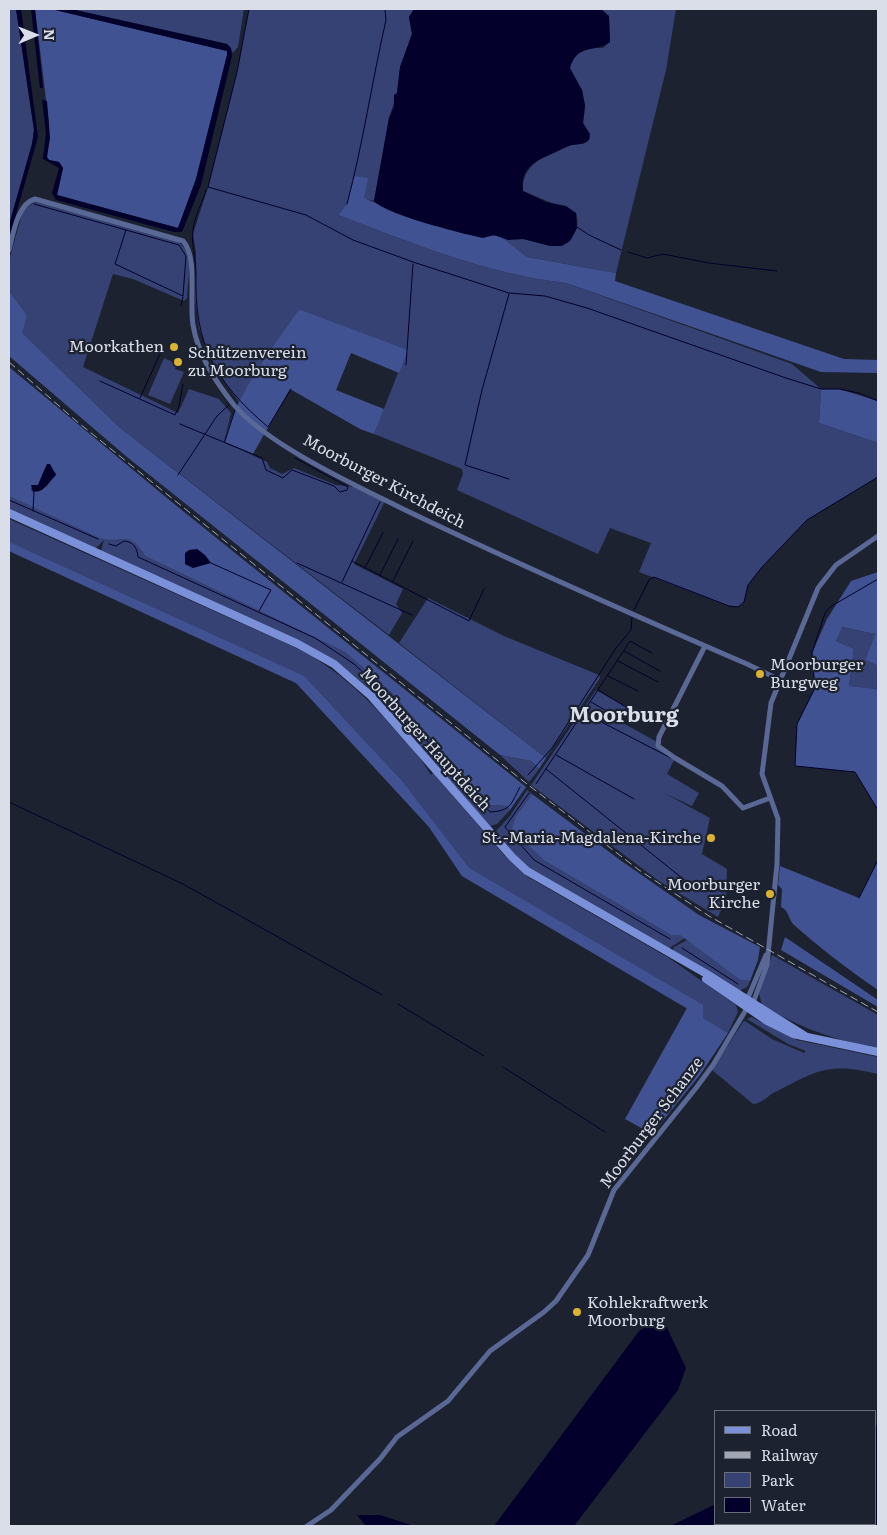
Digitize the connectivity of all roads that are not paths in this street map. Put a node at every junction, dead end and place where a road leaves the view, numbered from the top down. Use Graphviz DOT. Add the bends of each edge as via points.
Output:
graph roads {
  1 [pos="9,250"];
  2 [pos="9,513"];
  3 [pos="878,536"];
  4 [pos="705,646"];
  5 [pos="782,681"];
  6 [pos="770,798"];
  7 [pos="749,1004"];
  8 [pos="878,1052"];
  9 [pos="307,1526"];
  1 -- 4 [label="street, Moorburger Kirchdeich" via="21,211 32,200 183,241 191,257 190,306 198,345 213,376 235,406 259,428 383,499 503,557"];
  2 -- 7 [label="main road, Moorburger Hauptdeich" via="329,661 371,696 522,866"];
  3 -- 5 [label="street, Moorburger Schanze" via="836,565 821,584 813,597"];
  4 -- 5 [label="street, Moorburger Kirchdeich"];
  4 -- 6 [label="street" via="658,742 660,748 722,786 743,808"];
  5 -- 6 [label="street, Moorburger Schanze" via="769,709 764,751 763,780"];
  6 -- 7 [label="street, Moorburger Schanze" via="779,827 767,965"];
  7 -- 8 [label="main road, Moorburger Hauptdeich" via="782,1030"];
  7 -- 9 [label="street, Moorburger Schanze" via="713,1065 617,1185 588,1255 556,1301 490,1351 448,1401 397,1437 331,1510"];
}
